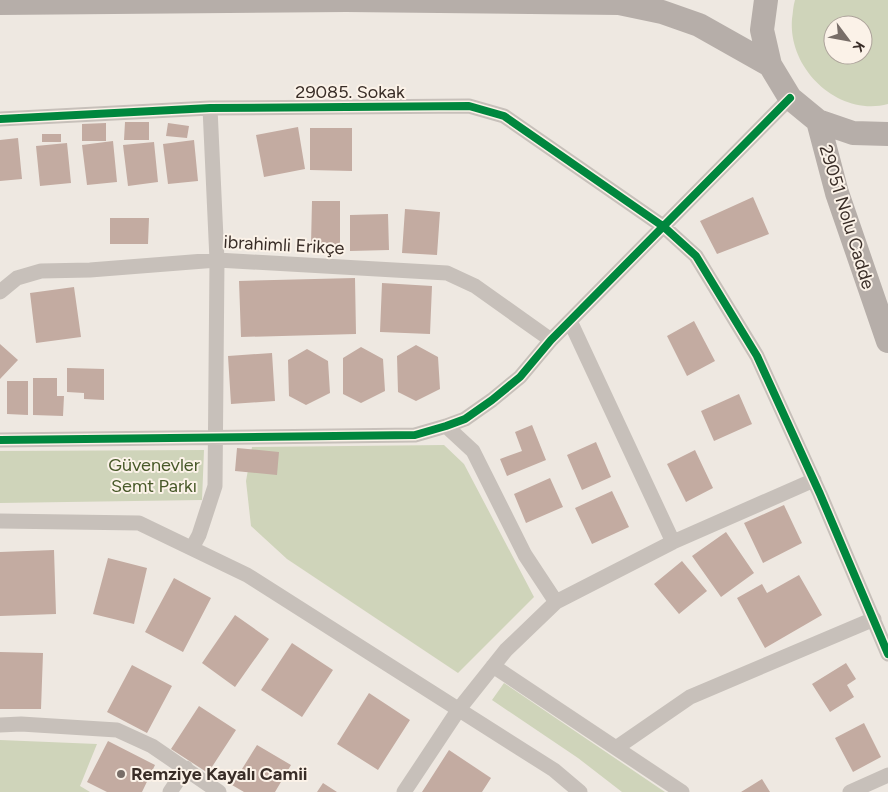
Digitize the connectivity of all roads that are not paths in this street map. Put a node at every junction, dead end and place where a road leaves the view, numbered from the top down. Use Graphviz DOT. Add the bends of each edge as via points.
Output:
graph roads {
  1 [pos="361,0"];
  2 [pos="766,0"];
  3 [pos="0,3"];
  4 [pos="770,65"];
  5 [pos="790,98"];
  6 [pos="210,108"];
  7 [pos="0,119"];
  8 [pos="818,121"];
  9 [pos="888,134"];
  10 [pos="664,227"];
  11 [pos="217,260"];
  12 [pos="0,292"];
  13 [pos="570,321"];
  14 [pos="552,340"];
  15 [pos="888,341"];
  16 [pos="446,426"];
  17 [pos="214,438"];
  18 [pos="0,440"];
  19 [pos="814,480"];
  20 [pos="0,522"];
  21 [pos="673,542"];
  22 [pos="192,548"];
  23 [pos="556,602"];
  24 [pos="874,619"];
  25 [pos="888,654"];
  26 [pos="493,666"];
  27 [pos="459,709"];
  28 [pos="0,725"];
  29 [pos="616,748"];
  30 [pos="186,768"];
  31 [pos="888,775"];
  32 [pos="170,792"];
  33 [pos="219,792"];
  34 [pos="404,792"];
  35 [pos="580,792"];
  36 [pos="682,792"];
  37 [pos="850,792"];
  1 -- 3 [label="main road"];
  1 -- 4 [label="main road" via="619,3 662,12 699,25"];
  2 -- 4 [label="main road, 29051 Nolu Cadde" via="762,30"];
  4 -- 5 [label="main road, 29051 Nolu Cadde"];
  5 -- 8 [label="main road, 29051 Nolu Cadde"];
  5 -- 10 [label="street"];
  6 -- 7 [label="street, 29085. Sokak"];
  6 -- 10 [label="street, 29085. Sokak" via="469,106 504,116"];
  6 -- 11 [label="street"];
  8 -- 9 [label="main road, 29051 Nolu Cadde" via="853,133"];
  8 -- 15 [label="main road, 29051 Nolu Cadde" via="837,193"];
  10 -- 13 [label="street"];
  10 -- 19 [label="street, 29085. Sokak" via="696,256 757,356"];
  11 -- 12 [label="street, ibrahimli Erikçe" via="41,271 17,278"];
  11 -- 14 [label="street, ibrahimli Erikçe" via="447,273 475,286"];
  11 -- 17 [label="street"];
  13 -- 14 [label="street"];
  13 -- 21 [label="street"];
  14 -- 16 [label="street" via="520,377 492,400 465,419"];
  16 -- 17 [label="street" via="415,435"];
  16 -- 23 [label="street" via="473,451 525,555"];
  17 -- 18 [label="street"];
  17 -- 22 [label="street" via="215,486"];
  19 -- 21 [label="street"];
  19 -- 24 [label="street, 29085. Sokak"];
  20 -- 22 [label="street" via="138,522"];
  21 -- 23 [label="street"];
  22 -- 27 [label="street" via="247,575"];
  23 -- 26 [label="street"];
  24 -- 25 [label="street, 29085. Sokak"];
  24 -- 29 [label="street" via="690,697"];
  26 -- 27 [label="street"];
  26 -- 29 [label="street"];
  27 -- 34 [label="street"];
  27 -- 35 [label="street" via="554,770"];
  28 -- 30 [label="street" via="117,730 152,746"];
  29 -- 36 [label="street"];
  30 -- 32 [label="street"];
  30 -- 33 [label="street"];
  31 -- 37 [label="street"];
}
